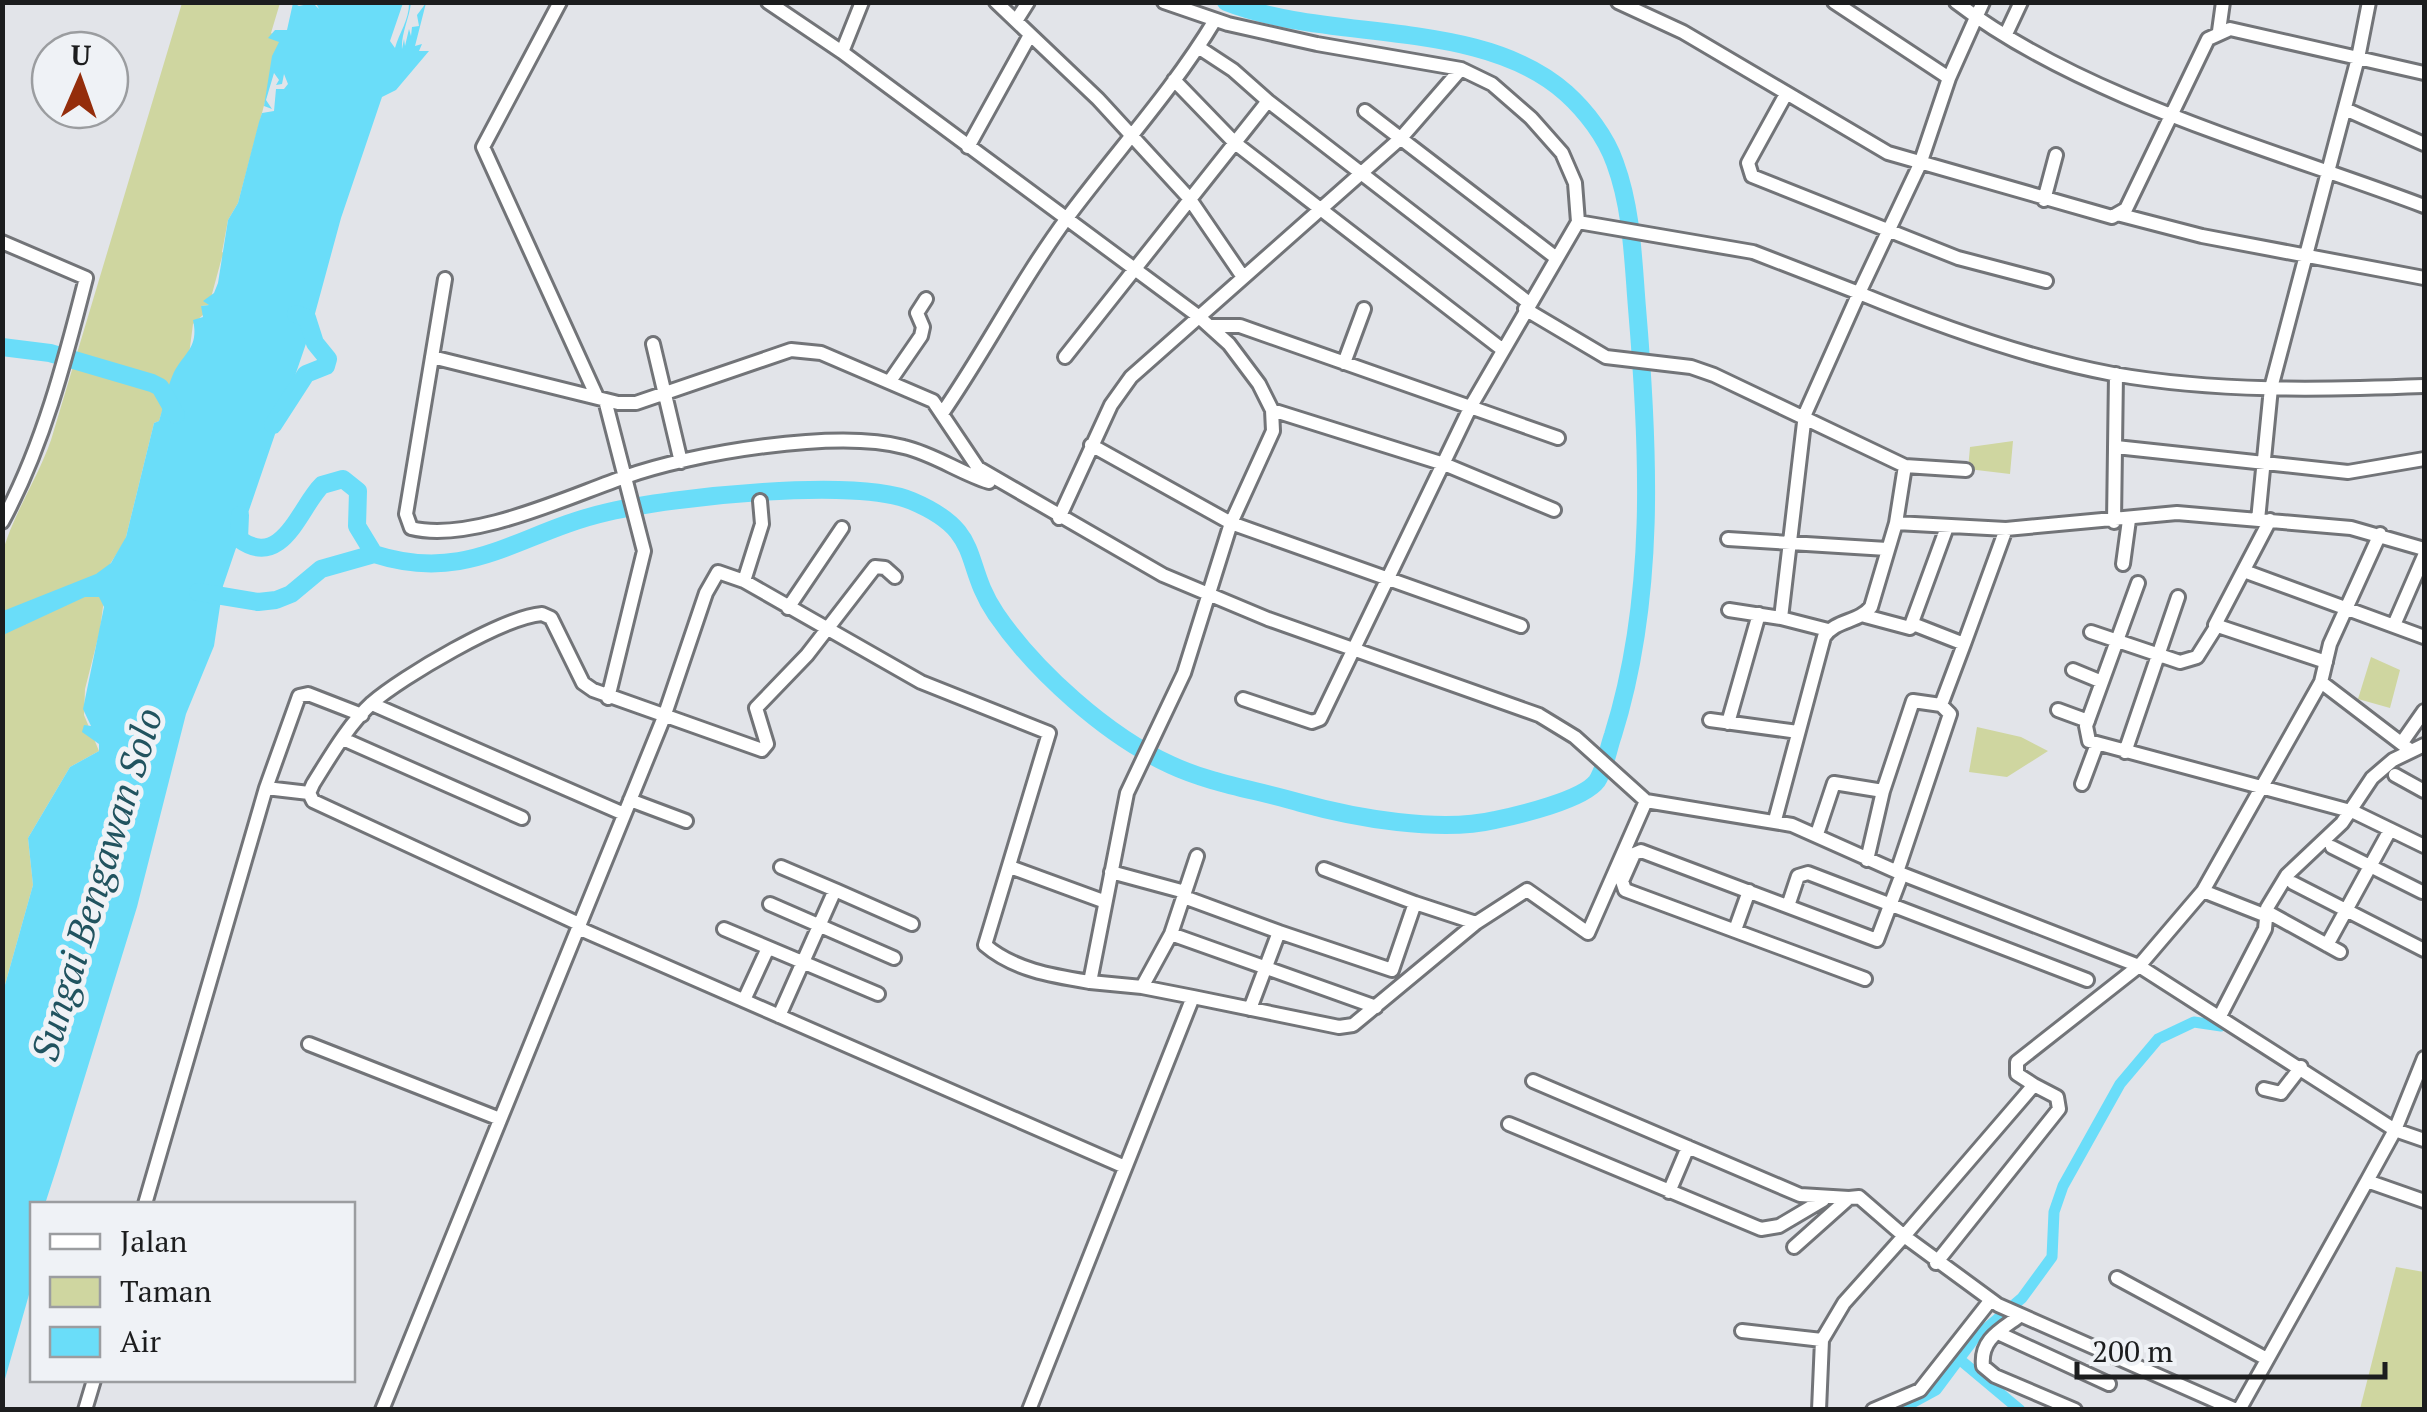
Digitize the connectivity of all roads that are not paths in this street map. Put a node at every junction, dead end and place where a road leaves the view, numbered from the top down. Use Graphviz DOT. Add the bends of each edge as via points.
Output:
graph roads {
  1 [pos="560,2"];
  2 [pos="768,2"];
  3 [pos="862,2"];
  4 [pos="996,2"];
  5 [pos="1028,2"];
  6 [pos="1164,2"];
  7 [pos="1834,2"];
  8 [pos="1956,2"];
  9 [pos="1983,2"];
  10 [pos="2021,2"];
  11 [pos="2223,2"];
  12 [pos="2368,2"];
  13 [pos="1621,3"];
  14 [pos="1976,18"];
  15 [pos="1214,20"];
  16 [pos="1016,22"];
  17 [pos="2219,30"];
  18 [pos="2006,34"];
  19 [pos="1030,35"];
  20 [pos="1198,47"];
  21 [pos="842,52"];
  22 [pos="2358,58"];
  23 [pos="1462,70"];
  24 [pos="2424,73"];
  25 [pos="1949,78"];
  26 [pos="1174,80"];
  27 [pos="1786,94"];
  28 [pos="1268,101"];
  29 [pos="2346,109"];
  30 [pos="1365,111"];
  31 [pos="2171,113"];
  32 [pos="1130,137"];
  33 [pos="1401,138"];
  34 [pos="1235,143"];
  35 [pos="2424,144"];
  36 [pos="968,147"];
  37 [pos="2056,155"];
  38 [pos="1920,164"];
  39 [pos="2330,170"];
  40 [pos="1363,172"];
  41 [pos="1190,198"];
  42 [pos="2044,200"];
  43 [pos="2424,206"];
  44 [pos="1320,208"];
  45 [pos="2121,215"];
  46 [pos="1066,219"];
  47 [pos="1578,222"];
  48 [pos="1888,231"];
  49 [pos="2,242"];
  50 [pos="2303,256"];
  51 [pos="1554,257"];
  52 [pos="1137,268"];
  53 [pos="1243,276"];
  54 [pos="2424,278"];
  55 [pos="444,279"];
  56 [pos="2046,281"];
  57 [pos="1859,293"];
  58 [pos="926,299"];
  59 [pos="1527,306"];
  60 [pos="1364,309"];
  61 [pos="1198,316"];
  62 [pos="1209,326"];
  63 [pos="652,344"];
  64 [pos="1503,350"];
  65 [pos="432,357"];
  66 [pos="1065,358"];
  67 [pos="1344,363"];
  68 [pos="2116,374"];
  69 [pos="890,381"];
  70 [pos="2424,386"];
  71 [pos="2271,388"];
  72 [pos="663,395"];
  73 [pos="601,398"];
  74 [pos="1471,406"];
  75 [pos="1272,410"];
  76 [pos="943,412"];
  77 [pos="1804,421"];
  78 [pos="1558,438"];
  79 [pos="1091,445"];
  80 [pos="2116,448"];
  81 [pos="2424,459"];
  82 [pos="681,462"];
  83 [pos="2263,462"];
  84 [pos="1444,464"];
  85 [pos="1905,466"];
  86 [pos="1966,470"];
  87 [pos="626,476"];
  88 [pos="1002,486"];
  89 [pos="760,501"];
  90 [pos="1554,510"];
  91 [pos="1059,518"];
  92 [pos="2130,520"];
  93 [pos="2264,520"];
  94 [pos="2,522"];
  95 [pos="2114,522"];
  96 [pos="1231,523"];
  97 [pos="1896,523"];
  98 [pos="1947,527"];
  99 [pos="842,528"];
  100 [pos="2006,529"];
  101 [pos="2380,534"];
  102 [pos="1728,539"];
  103 [pos="1792,544"];
  104 [pos="1887,549"];
  105 [pos="2424,552"];
  106 [pos="2123,564"];
  107 [pos="2244,571"];
  108 [pos="895,577"];
  109 [pos="1388,580"];
  110 [pos="744,581"];
  111 [pos="2138,583"];
  112 [pos="1205,594"];
  113 [pos="2178,597"];
  114 [pos="2348,606"];
  115 [pos="788,608"];
  116 [pos="1729,610"];
  117 [pos="1759,614"];
  118 [pos="1864,616"];
  119 [pos="1781,618"];
  120 [pos="1913,624"];
  121 [pos="2394,624"];
  122 [pos="1521,626"];
  123 [pos="2216,627"];
  124 [pos="825,630"];
  125 [pos="1828,630"];
  126 [pos="2091,632"];
  127 [pos="2424,637"];
  128 [pos="2117,641"];
  129 [pos="1964,644"];
  130 [pos="1353,650"];
  131 [pos="2158,655"];
  132 [pos="2326,662"];
  133 [pos="2073,670"];
  134 [pos="2102,682"];
  135 [pos="2321,682"];
  136 [pos="608,698"];
  137 [pos="1244,698"];
  138 [pos="1941,705"];
  139 [pos="367,710"];
  140 [pos="2058,710"];
  141 [pos="2424,711"];
  142 [pos="664,718"];
  143 [pos="1710,720"];
  144 [pos="2088,721"];
  145 [pos="1728,724"];
  146 [pos="1798,732"];
  147 [pos="342,739"];
  148 [pos="2097,744"];
  149 [pos="2413,745"];
  150 [pos="2125,752"];
  151 [pos="2395,775"];
  152 [pos="2082,784"];
  153 [pos="266,788"];
  154 [pos="2263,788"];
  155 [pos="2424,791"];
  156 [pos="1883,792"];
  157 [pos="309,793"];
  158 [pos="630,800"];
  159 [pos="1646,801"];
  160 [pos="2355,813"];
  161 [pos="624,814"];
  162 [pos="522,818"];
  163 [pos="1775,820"];
  164 [pos="686,821"];
  165 [pos="2424,825"];
  166 [pos="2390,830"];
  167 [pos="1817,834"];
  168 [pos="2421,844"];
  169 [pos="2332,848"];
  170 [pos="1197,856"];
  171 [pos="1867,860"];
  172 [pos="2372,866"];
  173 [pos="781,867"];
  174 [pos="1010,867"];
  175 [pos="1324,869"];
  176 [pos="1111,872"];
  177 [pos="1900,873"];
  178 [pos="2294,882"];
  179 [pos="835,890"];
  180 [pos="1749,891"];
  181 [pos="2203,891"];
  182 [pos="2422,892"];
  183 [pos="1185,894"];
  184 [pos="1103,901"];
  185 [pos="1415,902"];
  186 [pos="770,904"];
  187 [pos="1788,906"];
  188 [pos="1889,906"];
  189 [pos="2346,910"];
  190 [pos="2268,914"];
  191 [pos="1476,923"];
  192 [pos="912,924"];
  193 [pos="578,926"];
  194 [pos="819,926"];
  195 [pos="724,929"];
  196 [pos="1735,930"];
  197 [pos="1278,932"];
  198 [pos="1171,934"];
  199 [pos="768,948"];
  200 [pos="2424,950"];
  201 [pos="894,958"];
  202 [pos="803,962"];
  203 [pos="2140,966"];
  204 [pos="1266,968"];
  205 [pos="1392,970"];
  206 [pos="1410,979"];
  207 [pos="1864,979"];
  208 [pos="2088,980"];
  209 [pos="1090,982"];
  210 [pos="1142,987"];
  211 [pos="878,994"];
  212 [pos="1193,997"];
  213 [pos="744,1000"];
  214 [pos="1376,1007"];
  215 [pos="1250,1009"];
  216 [pos="780,1016"];
  217 [pos="2220,1016"];
  218 [pos="309,1044"];
  219 [pos="2424,1058"];
  220 [pos="2300,1067"];
  221 [pos="1533,1081"];
  222 [pos="2034,1085"];
  223 [pos="2264,1089"];
  224 [pos="500,1119"];
  225 [pos="1509,1124"];
  226 [pos="2395,1130"];
  227 [pos="2424,1140"];
  228 [pos="1688,1147"];
  229 [pos="1126,1167"];
  230 [pos="2368,1182"];
  231 [pos="1668,1192"];
  232 [pos="1848,1198"];
  233 [pos="1823,1200"];
  234 [pos="2424,1201"];
  235 [pos="146,1202"];
  236 [pos="1904,1236"];
  237 [pos="1794,1247"];
  238 [pos="1936,1263"];
  239 [pos="2117,1278"];
  240 [pos="1994,1303"];
  241 [pos="2016,1313"];
  242 [pos="1742,1331"];
  243 [pos="1998,1332"];
  244 [pos="1822,1340"];
  245 [pos="2265,1358"];
  246 [pos="93,1382"];
  247 [pos="2109,1384"];
  248 [pos="85,1410"];
  249 [pos="382,1410"];
  250 [pos="1029,1410"];
  251 [pos="1818,1410"];
  252 [pos="1873,1410"];
  253 [pos="2075,1410"];
  254 [pos="2237,1410"];
  1 -- 73 [label="street" via="483,147"];
  2 -- 21 [label="street"];
  3 -- 21 [label="street"];
  4 -- 16 [label="street"];
  5 -- 16 [label="street"];
  6 -- 15 [label="street"];
  7 -- 25 [label="street"];
  8 -- 14 [label="street"];
  9 -- 14 [label="street"];
  10 -- 18 [label="street"];
  11 -- 17 [label="street"];
  12 -- 22 [label="street"];
  13 -- 27 [label="street"];
  14 -- 18 [label="street"];
  14 -- 25 [label="street"];
  15 -- 20 [label="street"];
  15 -- 23 [label="street"];
  16 -- 19 [label="street"];
  17 -- 22 [label="street"];
  17 -- 31 [label="street" via="2208,39"];
  18 -- 31 [label="street"];
  19 -- 32 [label="street"];
  19 -- 36 [label="street"];
  20 -- 26 [label="street"];
  20 -- 28 [label="street"];
  21 -- 36 [label="street"];
  22 -- 24 [label="street"];
  22 -- 29 [label="street"];
  23 -- 33 [label="street"];
  23 -- 47 [label="street" via="1492,84 1562,153"];
  25 -- 38 [label="street"];
  26 -- 32 [label="street"];
  26 -- 34 [label="street"];
  27 -- 38 [label="street" via="1888,154"];
  27 -- 48 [label="street" via="1748,170 1752,176"];
  28 -- 34 [label="street"];
  28 -- 40 [label="street"];
  29 -- 35 [label="street"];
  29 -- 39 [label="street"];
  30 -- 33 [label="street"];
  31 -- 39 [label="street"];
  31 -- 45 [label="street"];
  32 -- 41 [label="street"];
  32 -- 46 [label="street"];
  33 -- 40 [label="street"];
  33 -- 51 [label="street"];
  34 -- 41 [label="street"];
  34 -- 44 [label="street"];
  36 -- 46 [label="street"];
  37 -- 42 [label="street"];
  38 -- 42 [label="street"];
  38 -- 48 [label="street"];
  39 -- 43 [label="street"];
  39 -- 50 [label="street"];
  40 -- 44 [label="street"];
  40 -- 59 [label="street"];
  41 -- 52 [label="street"];
  41 -- 53 [label="street"];
  42 -- 45 [label="street"];
  44 -- 53 [label="street"];
  44 -- 64 [label="street"];
  45 -- 50 [label="street"];
  46 -- 52 [label="street"];
  46 -- 76 [label="street"];
  47 -- 51 [label="street"];
  47 -- 57 [label="street" via="1753,252"];
  48 -- 56 [label="street"];
  48 -- 57 [label="street"];
  49 -- 94 [label="street" via="86,278 57,386"];
  50 -- 54 [label="street"];
  50 -- 71 [label="street"];
  51 -- 59 [label="street"];
  52 -- 61 [label="street"];
  52 -- 66 [label="street"];
  53 -- 61 [label="street"];
  55 -- 65 [label="street"];
  57 -- 68 [label="street" via="2040,356"];
  57 -- 77 [label="street"];
  58 -- 69 [label="street" via="917,313 921,336"];
  59 -- 64 [label="street"];
  59 -- 77 [label="street" via="1606,357 1702,371"];
  60 -- 67 [label="street"];
  61 -- 62 [label="street"];
  61 -- 79 [label="street" via="1131,378"];
  62 -- 67 [label="street" via="1229,323"];
  62 -- 75 [label="street" via="1230,344"];
  63 -- 72 [label="street"];
  64 -- 74 [label="street"];
  65 -- 73 [label="street"];
  65 -- 87 [label="street" via="406,514 411,528 425,532 507,520"];
  67 -- 74 [label="street"];
  68 -- 71 [label="street"];
  68 -- 80 [label="street"];
  69 -- 72 [label="street" via="821,353 791,350"];
  69 -- 76 [label="street"];
  70 -- 71 [label="street"];
  71 -- 83 [label="street"];
  72 -- 73 [label="street" via="636,403"];
  72 -- 82 [label="street"];
  73 -- 87 [label="street"];
  74 -- 78 [label="street"];
  74 -- 84 [label="street"];
  75 -- 84 [label="street"];
  75 -- 96 [label="street" via="1273,431"];
  76 -- 88 [label="street" via="978,468"];
  77 -- 85 [label="street"];
  77 -- 103 [label="street"];
  79 -- 91 [label="street"];
  79 -- 96 [label="street"];
  80 -- 83 [label="street"];
  80 -- 95 [label="street"];
  81 -- 83 [label="street" via="2348,472"];
  82 -- 87 [label="street"];
  82 -- 88 [label="street" via="788,443 869,440 909,448"];
  83 -- 93 [label="street"];
  84 -- 90 [label="street"];
  84 -- 109 [label="street"];
  85 -- 86 [label="street"];
  85 -- 97 [label="street"];
  87 -- 136 [label="street" via="642,532 642,568"];
  88 -- 91 [label="street"];
  89 -- 110 [label="street" via="762,524"];
  91 -- 112 [label="street"];
  92 -- 93 [label="street" via="2176,514"];
  92 -- 95 [label="street"];
  92 -- 106 [label="street"];
  93 -- 101 [label="street"];
  93 -- 107 [label="street"];
  95 -- 100 [label="street"];
  96 -- 109 [label="street"];
  96 -- 112 [label="street"];
  97 -- 98 [label="street"];
  97 -- 104 [label="street"];
  98 -- 100 [label="street"];
  98 -- 120 [label="street"];
  99 -- 115 [label="street"];
  100 -- 129 [label="street"];
  101 -- 105 [label="street"];
  101 -- 114 [label="street"];
  102 -- 103 [label="street"];
  103 -- 104 [label="street"];
  103 -- 119 [label="street"];
  104 -- 118 [label="street" via="1877,596"];
  105 -- 121 [label="street"];
  107 -- 114 [label="street"];
  107 -- 123 [label="street"];
  108 -- 124 [label="street" via="875,568"];
  109 -- 122 [label="street"];
  109 -- 130 [label="street"];
  110 -- 115 [label="street"];
  110 -- 142 [label="street" via="723,571 712,578"];
  111 -- 128 [label="street"];
  112 -- 130 [label="street"];
  112 -- 176 [label="street" via="1184,673 1128,793"];
  113 -- 131 [label="street"];
  114 -- 121 [label="street"];
  114 -- 132 [label="street"];
  115 -- 124 [label="street"];
  116 -- 117 [label="street"];
  117 -- 119 [label="street"];
  117 -- 145 [label="street"];
  118 -- 120 [label="street" via="1905,628"];
  118 -- 125 [label="street"];
  119 -- 125 [label="street"];
  120 -- 129 [label="street"];
  121 -- 127 [label="street"];
  123 -- 131 [label="street" via="2188,662"];
  123 -- 132 [label="street"];
  124 -- 142 [label="street" via="756,708 766,748"];
  124 -- 174 [label="street" via="921,682 1049,733"];
  125 -- 146 [label="street"];
  126 -- 128 [label="street"];
  128 -- 131 [label="street"];
  128 -- 134 [label="street"];
  129 -- 138 [label="street"];
  130 -- 137 [label="street" via="1317,723"];
  130 -- 159 [label="street" via="1539,715"];
  131 -- 150 [label="street"];
  132 -- 135 [label="street"];
  133 -- 134 [label="street"];
  134 -- 144 [label="street"];
  135 -- 149 [label="street"];
  135 -- 154 [label="street"];
  136 -- 139 [label="street" via="583,683 551,618 542,614 446,655"];
  136 -- 142 [label="street"];
  138 -- 156 [label="street" via="1914,701"];
  138 -- 177 [label="street" via="1950,714"];
  139 -- 147 [label="street"];
  139 -- 153 [label="street" via="299,696"];
  139 -- 161 [label="street"];
  140 -- 144 [label="street"];
  141 -- 149 [label="street"];
  142 -- 158 [label="street"];
  143 -- 145 [label="street"];
  144 -- 148 [label="street" via="2086,734"];
  145 -- 146 [label="street"];
  146 -- 163 [label="street"];
  147 -- 157 [label="street"];
  147 -- 162 [label="street"];
  148 -- 150 [label="street"];
  148 -- 152 [label="street"];
  149 -- 160 [label="street" via="2372,778"];
  150 -- 154 [label="street"];
  151 -- 155 [label="street"];
  153 -- 157 [label="street"];
  153 -- 235 [label="street"];
  154 -- 160 [label="street"];
  154 -- 181 [label="street"];
  156 -- 167 [label="street" via="1834,782"];
  156 -- 171 [label="street"];
  157 -- 193 [label="street"];
  158 -- 161 [label="street"];
  158 -- 164 [label="street"];
  159 -- 163 [label="street"];
  159 -- 191 [label="street" via="1588,933 1527,890"];
  160 -- 166 [label="street"];
  160 -- 190 [label="street" via="2287,875"];
  161 -- 193 [label="street"];
  163 -- 167 [label="street"];
  165 -- 168 [label="street"];
  166 -- 168 [label="street"];
  166 -- 172 [label="street"];
  167 -- 171 [label="street"];
  169 -- 172 [label="street"];
  170 -- 183 [label="street"];
  171 -- 177 [label="street"];
  172 -- 182 [label="street"];
  172 -- 189 [label="street"];
  173 -- 179 [label="street"];
  174 -- 184 [label="street"];
  174 -- 209 [label="street" via="985,945 1047,976"];
  175 -- 185 [label="street"];
  176 -- 183 [label="street"];
  176 -- 184 [label="street"];
  177 -- 188 [label="street"];
  177 -- 203 [label="street"];
  178 -- 189 [label="street"];
  179 -- 192 [label="street"];
  179 -- 194 [label="street"];
  180 -- 187 [label="street"];
  180 -- 196 [label="street"];
  180 -- 196 [label="street" via="1641,852 1622,881 1626,890"];
  181 -- 190 [label="street"];
  181 -- 203 [label="street"];
  183 -- 197 [label="street"];
  183 -- 198 [label="street"];
  184 -- 209 [label="street"];
  185 -- 191 [label="street"];
  185 -- 205 [label="street"];
  186 -- 194 [label="street"];
  187 -- 188 [label="street" via="1798,876 1808,872"];
  187 -- 188 [label="street" via="1877,940"];
  188 -- 208 [label="street"];
  189 -- 190 [label="street" via="2334,948"];
  189 -- 200 [label="street"];
  190 -- 217 [label="street"];
  191 -- 206 [label="street"];
  193 -- 213 [label="street"];
  193 -- 224 [label="street"];
  194 -- 201 [label="street"];
  194 -- 202 [label="street"];
  195 -- 199 [label="street"];
  196 -- 207 [label="street"];
  197 -- 204 [label="street"];
  197 -- 205 [label="street"];
  198 -- 204 [label="street"];
  198 -- 210 [label="street"];
  199 -- 202 [label="street"];
  199 -- 213 [label="street"];
  202 -- 211 [label="street"];
  202 -- 216 [label="street"];
  203 -- 217 [label="street"];
  203 -- 222 [label="street" via="2017,1062 2017,1074"];
  204 -- 214 [label="street"];
  204 -- 215 [label="street"];
  205 -- 206 [label="street"];
  206 -- 214 [label="street"];
  209 -- 210 [label="street"];
  210 -- 212 [label="street"];
  212 -- 215 [label="street"];
  212 -- 229 [label="street"];
  213 -- 216 [label="street"];
  214 -- 215 [label="street" via="1340,1027"];
  216 -- 229 [label="street"];
  217 -- 220 [label="street"];
  218 -- 224 [label="street"];
  219 -- 226 [label="street"];
  220 -- 223 [label="street" via="2281,1093"];
  220 -- 226 [label="street"];
  221 -- 228 [label="street"];
  222 -- 236 [label="street"];
  222 -- 238 [label="street" via="2057,1098 2059,1108"];
  224 -- 249 [label="street"];
  225 -- 231 [label="street"];
  226 -- 227 [label="street"];
  226 -- 230 [label="street"];
  228 -- 231 [label="street"];
  228 -- 233 [label="street"];
  229 -- 250 [label="street"];
  230 -- 234 [label="street"];
  230 -- 245 [label="street"];
  231 -- 233 [label="street" via="1760,1230"];
  232 -- 233 [label="street"];
  232 -- 236 [label="street" via="1865,1200"];
  232 -- 237 [label="street"];
  236 -- 238 [label="street"];
  236 -- 244 [label="street" via="1844,1304"];
  238 -- 240 [label="street"];
  239 -- 245 [label="street"];
  240 -- 241 [label="street"];
  240 -- 252 [label="street" via="1920,1390"];
  241 -- 243 [label="street"];
  241 -- 254 [label="street"];
  242 -- 244 [label="street"];
  243 -- 247 [label="street"];
  243 -- 253 [label="street" via="1981,1350 1983,1366"];
  244 -- 251 [label="street"];
  245 -- 254 [label="street"];
  246 -- 248 [label="street"];
}
